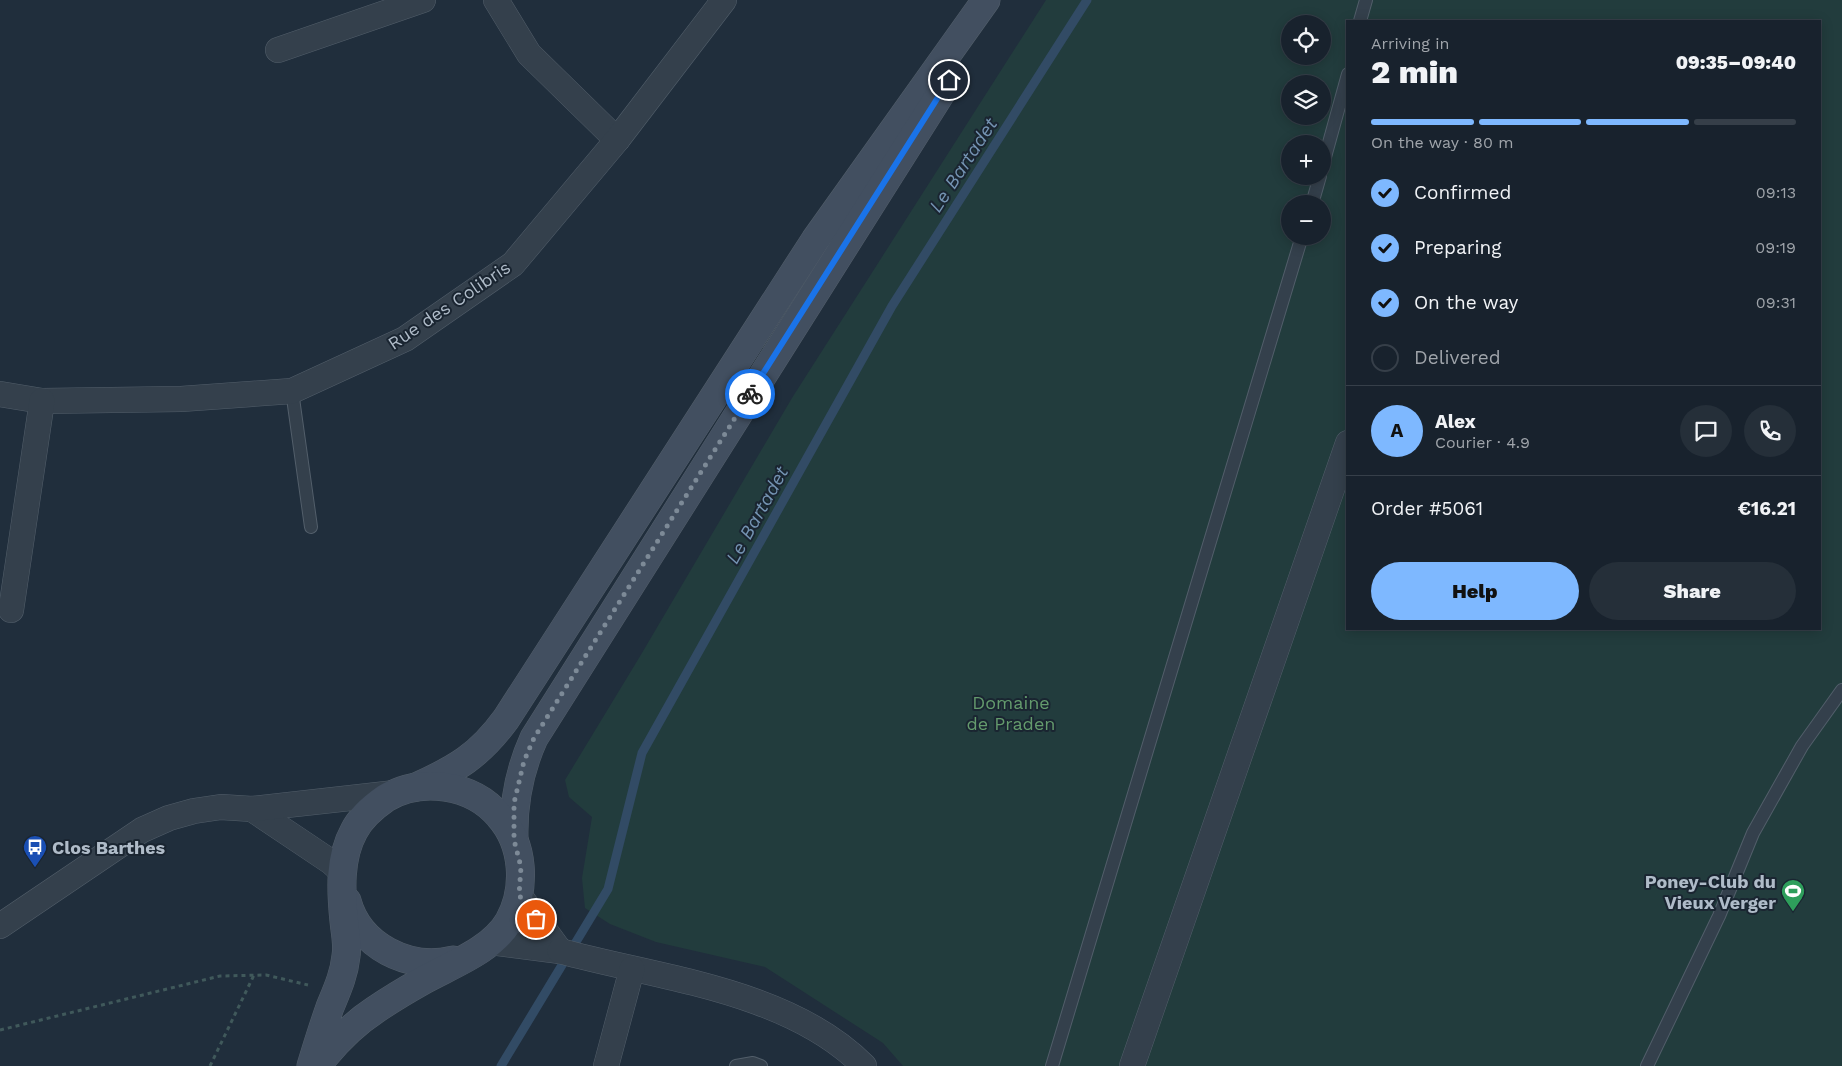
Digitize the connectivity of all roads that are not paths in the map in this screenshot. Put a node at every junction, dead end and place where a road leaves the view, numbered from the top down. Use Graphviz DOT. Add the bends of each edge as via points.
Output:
graph roads {
  1 [pos="423,0"];
  2 [pos="496,0"];
  3 [pos="724,0"];
  4 [pos="986,0"];
  5 [pos="998,0"];
  6 [pos="1366,0"];
  7 [pos="1360,20"];
  8 [pos="278,50"];
  9 [pos="1346,81"];
  10 [pos="1331,135"];
  11 [pos="617,140"];
  12 [pos="1299,245"];
  13 [pos="292,391"];
  14 [pos="0,394"];
  15 [pos="42,401"];
  16 [pos="1346,449"];
  17 [pos="311,527"];
  18 [pos="12,610"];
  19 [pos="1842,690"];
  20 [pos="406,790"];
  21 [pos="252,808"];
  22 [pos="514,840"];
  23 [pos="343,878"];
  24 [pos="519,895"];
  25 [pos="0,926"];
  26 [pos="490,942"];
  27 [pos="560,950"];
  28 [pos="466,957"];
  29 [pos="632,969"];
  30 [pos="311,1066"];
  31 [pos="316,1066"];
  32 [pos="606,1066"];
  33 [pos="736,1066"];
  34 [pos="761,1066"];
  35 [pos="864,1066"];
  36 [pos="1052,1066"];
  37 [pos="1132,1066"];
  38 [pos="1647,1066"];
  1 -- 8 [label="street"];
  2 -- 11 [label="street" via="529,54"];
  3 -- 11 [label="street, Rue des Colibris"];
  4 -- 20 [label="main road" via="815,240 491,740 463,764"];
  5 -- 22 [label="main road" via="534,738 517,789"];
  6 -- 7 [label="lane"];
  9 -- 10 [label="lane"];
  11 -- 13 [label="street, Rue des Colibris" via="513,264 405,339"];
  12 -- 36 [label="lane"];
  13 -- 15 [label="street, Rue des Colibris" via="181,399"];
  13 -- 17 [label="lane"];
  14 -- 15 [label="street, Rue des Colibris"];
  15 -- 18 [label="street"];
  16 -- 37 [label="street"];
  19 -- 38 [label="lane" via="1802,746 1753,833 1719,916"];
  20 -- 21 [label="street"];
  20 -- 22 [label="main road" via="422,786 451,787 477,798 499,816"];
  20 -- 23 [label="main road" via="372,808 354,830 344,856"];
  21 -- 23 [label="street" via="331,862"];
  21 -- 25 [label="street" via="194,811 142,830"];
  22 -- 24 [label="main road" via="521,867"];
  23 -- 28 [label="main road" via="350,910 365,934 386,951 412,962 440,964"];
  23 -- 30 [label="main road" via="347,953 344,971"];
  24 -- 26 [label="main road" via="508,921"];
  24 -- 27 [label="street"];
  26 -- 27 [label="street"];
  26 -- 28 [label="main road"];
  27 -- 29 [label="street"];
  28 -- 31 [label="main road" via="361,1020"];
  29 -- 32 [label="street"];
  29 -- 35 [label="street" via="696,983 785,1013 823,1033"];
  33 -- 34 [label="lane" via="753,1062"];
}
